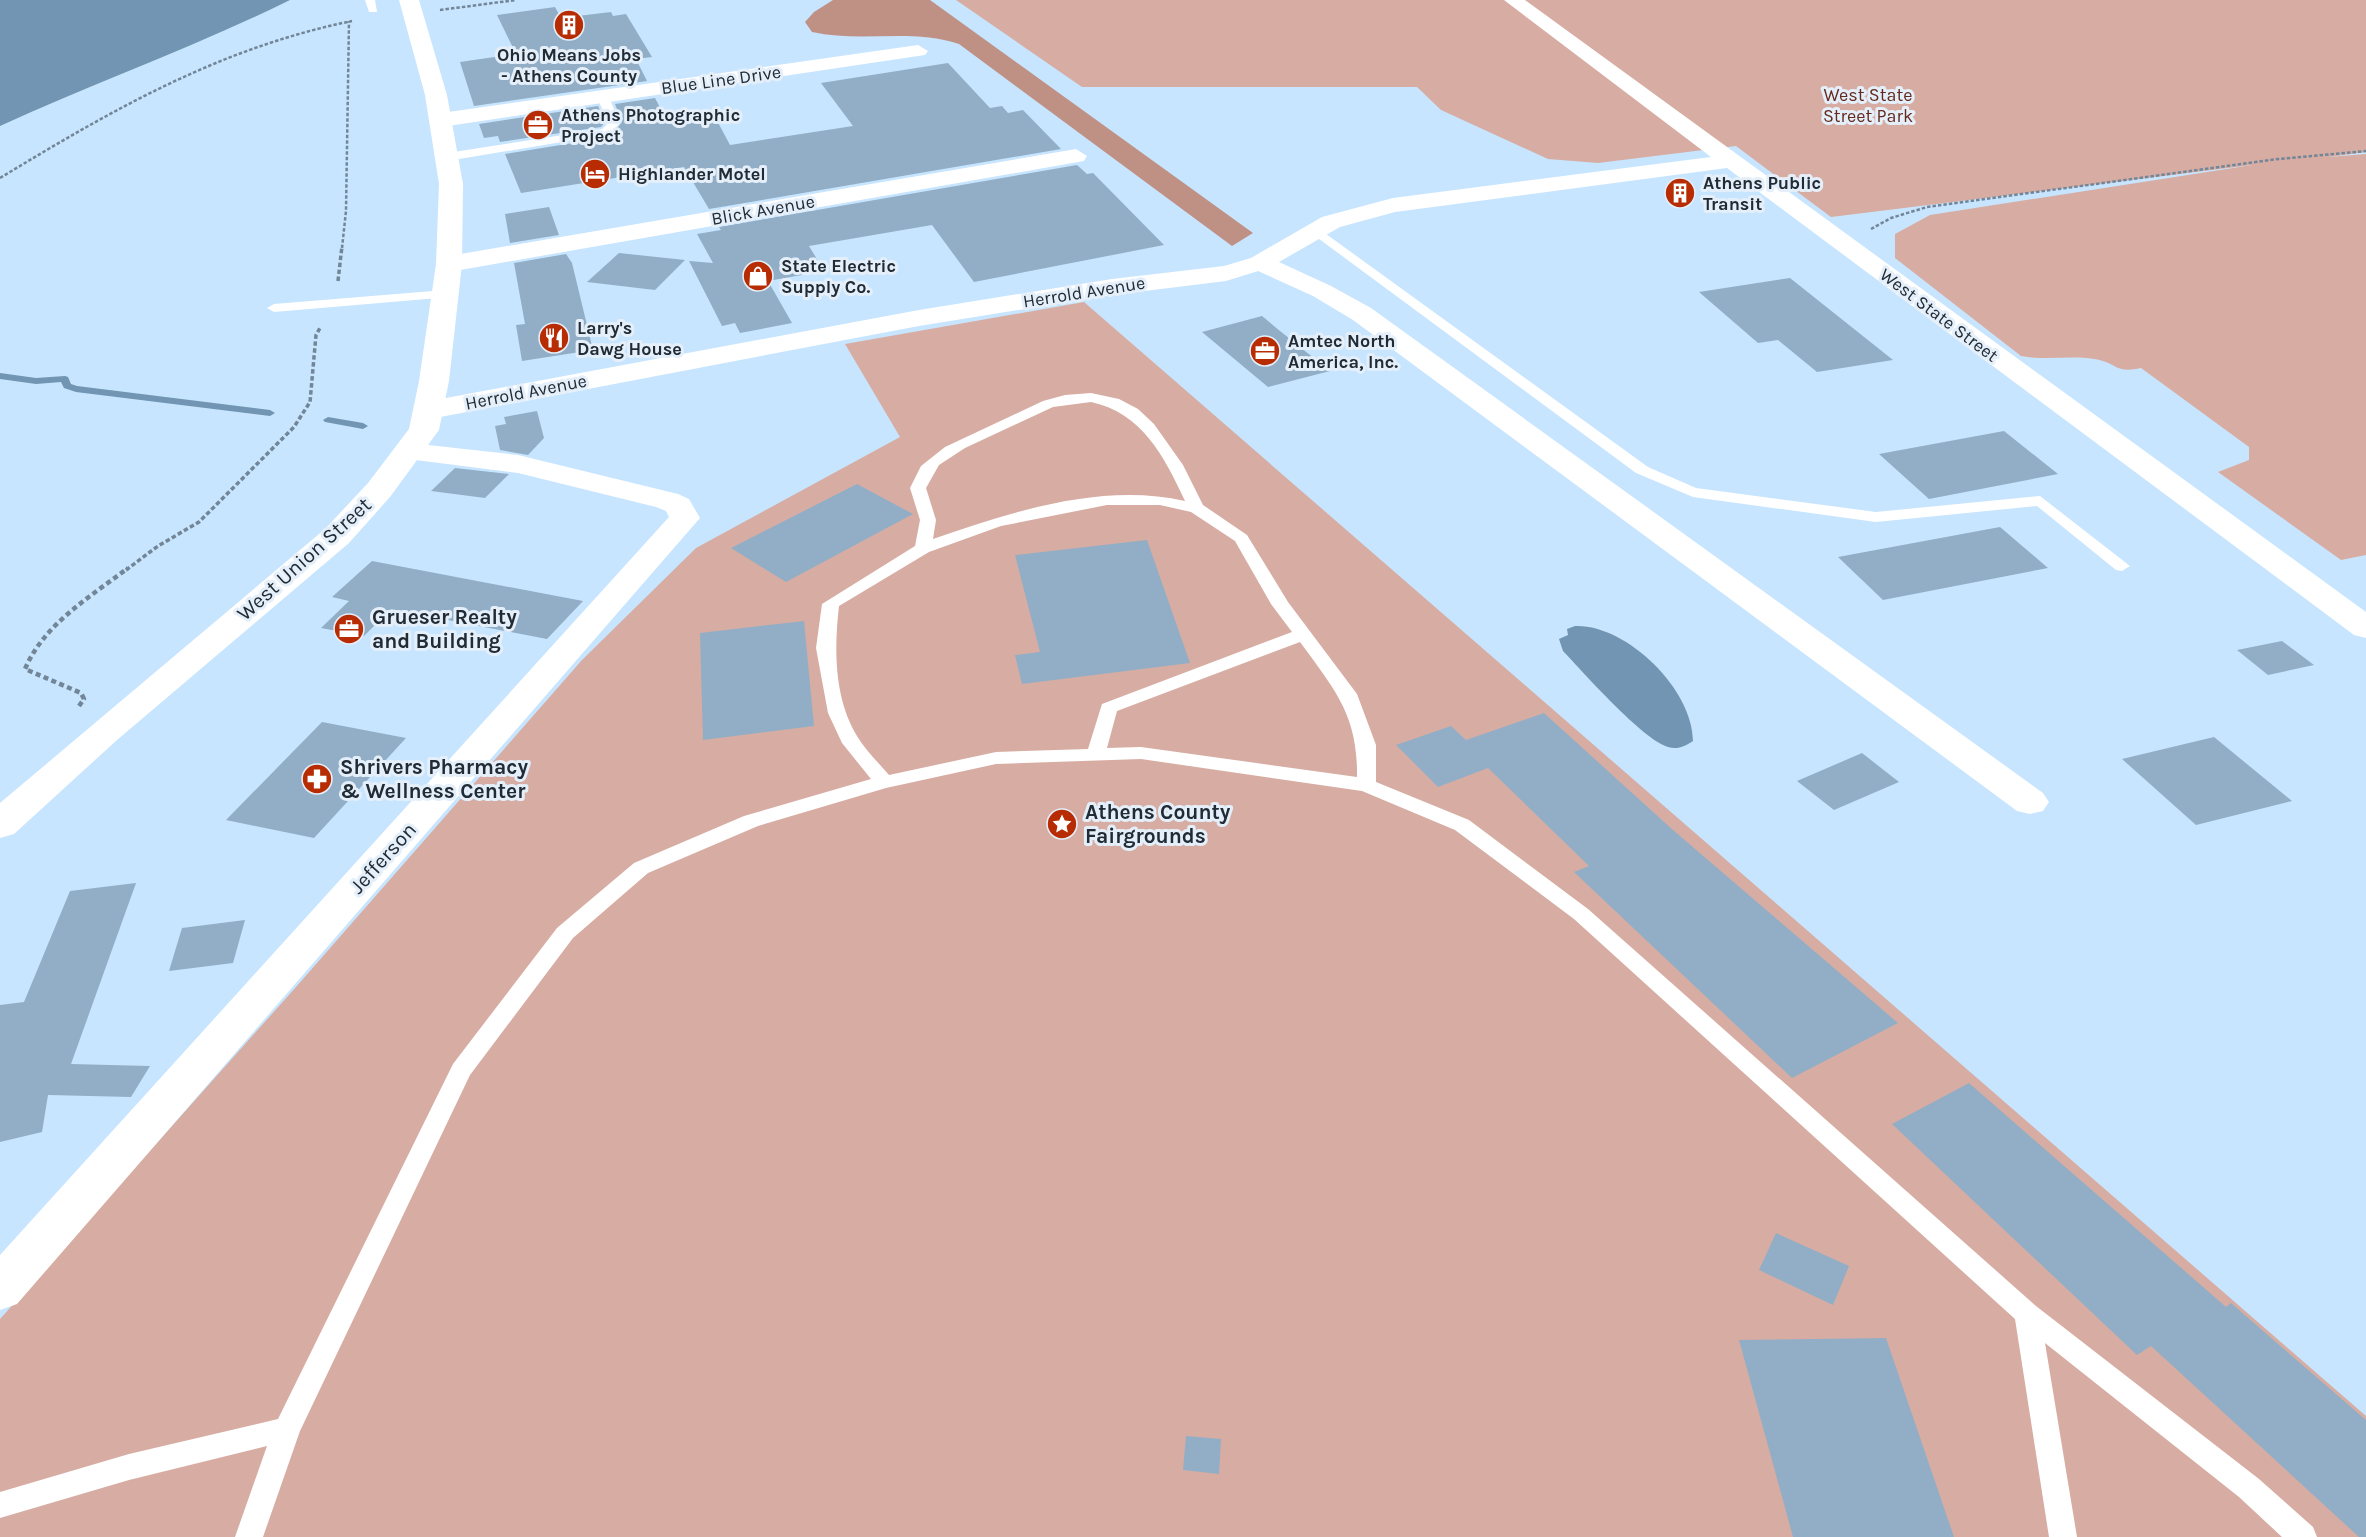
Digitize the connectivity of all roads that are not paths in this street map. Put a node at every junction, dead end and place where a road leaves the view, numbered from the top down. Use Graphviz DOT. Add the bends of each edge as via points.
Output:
graph roads {
  1 [pos="409,0"];
  2 [pos="1513,0"];
  3 [pos="918,51"];
  4 [pos="603,97"];
  5 [pos="441,120"];
  6 [pos="1076,156"];
  7 [pos="447,157"];
  8 [pos="1730,161"];
  9 [pos="1315,230"];
  10 [pos="1260,263"];
  11 [pos="449,264"];
  12 [pos="446,294"];
  13 [pos="274,308"];
  14 [pos="430,411"];
  15 [pos="410,452"];
  16 [pos="1196,508"];
  17 [pos="923,548"];
  18 [pos="2122,566"];
  19 [pos="2366,628"];
  20 [pos="1302,635"];
  21 [pos="1096,754"];
  22 [pos="884,782"];
  23 [pos="1366,785"];
  24 [pos="2031,802"];
  25 [pos="0,825"];
  26 [pos="0,1289"];
  27 [pos="2027,1314"];
  28 [pos="287,1429"];
  29 [pos="0,1505"];
  30 [pos="249,1537"];
  31 [pos="2063,1537"];
  32 [pos="2303,1537"];
  1 -- 5 [label="main road, West Union Street"];
  2 -- 8 [label="street, West State Street"];
  3 -- 4 [label="street, Blue Line Drive"];
  4 -- 5 [label="street, Blue Line Drive"];
  4 -- 7 [label="lane" via="614,123 606,132"];
  5 -- 7 [label="main road, West Union Street"];
  6 -- 11 [label="street, Blick Avenue"];
  7 -- 11 [label="main road, West Union Street"];
  8 -- 9 [label="street, Herrold Avenue" via="1392,205"];
  8 -- 19 [label="street, West State Street"];
  9 -- 10 [label="street, Herrold Avenue"];
  9 -- 18 [label="lane" via="1642,470 1671,485 1693,492 1876,517 2040,501"];
  10 -- 14 [label="street, Herrold Avenue" via="1226,273 919,318"];
  10 -- 24 [label="street" via="1362,314"];
  11 -- 12 [label="main road, West Union Street"];
  12 -- 13 [label="lane"];
  12 -- 14 [label="main road, West Union Street"];
  14 -- 15 [label="main road, West Union Street"];
  15 -- 25 [label="main road, West Union Street" via="337,536"];
  15 -- 26 [label="street, Jefferson" via="557,472 667,500 678,505 685,518"];
  16 -- 17 [label="lane" via="1160,500 1107,500 998,522"];
  16 -- 17 [label="lane" via="1178,469 1142,418 1121,403 1091,397 1063,399 955,449 927,468 918,488 928,520"];
  16 -- 20 [label="lane" via="1241,538"];
  17 -- 22 [label="lane" via="831,604 825,648 837,713 849,739"];
  20 -- 21 [label="lane" via="1109,708"];
  20 -- 23 [label="lane" via="1348,694 1367,745"];
  21 -- 22 [label="lane" via="996,758"];
  21 -- 23 [label="lane" via="1140,753"];
  22 -- 28 [label="lane" via="751,821 641,869 565,933 461,1070"];
  23 -- 27 [label="lane" via="1462,825 1581,914"];
  27 -- 31 [label="lane"];
  27 -- 32 [label="lane" via="2249,1488"];
  28 -- 29 [label="lane"];
  28 -- 30 [label="lane"];
}
